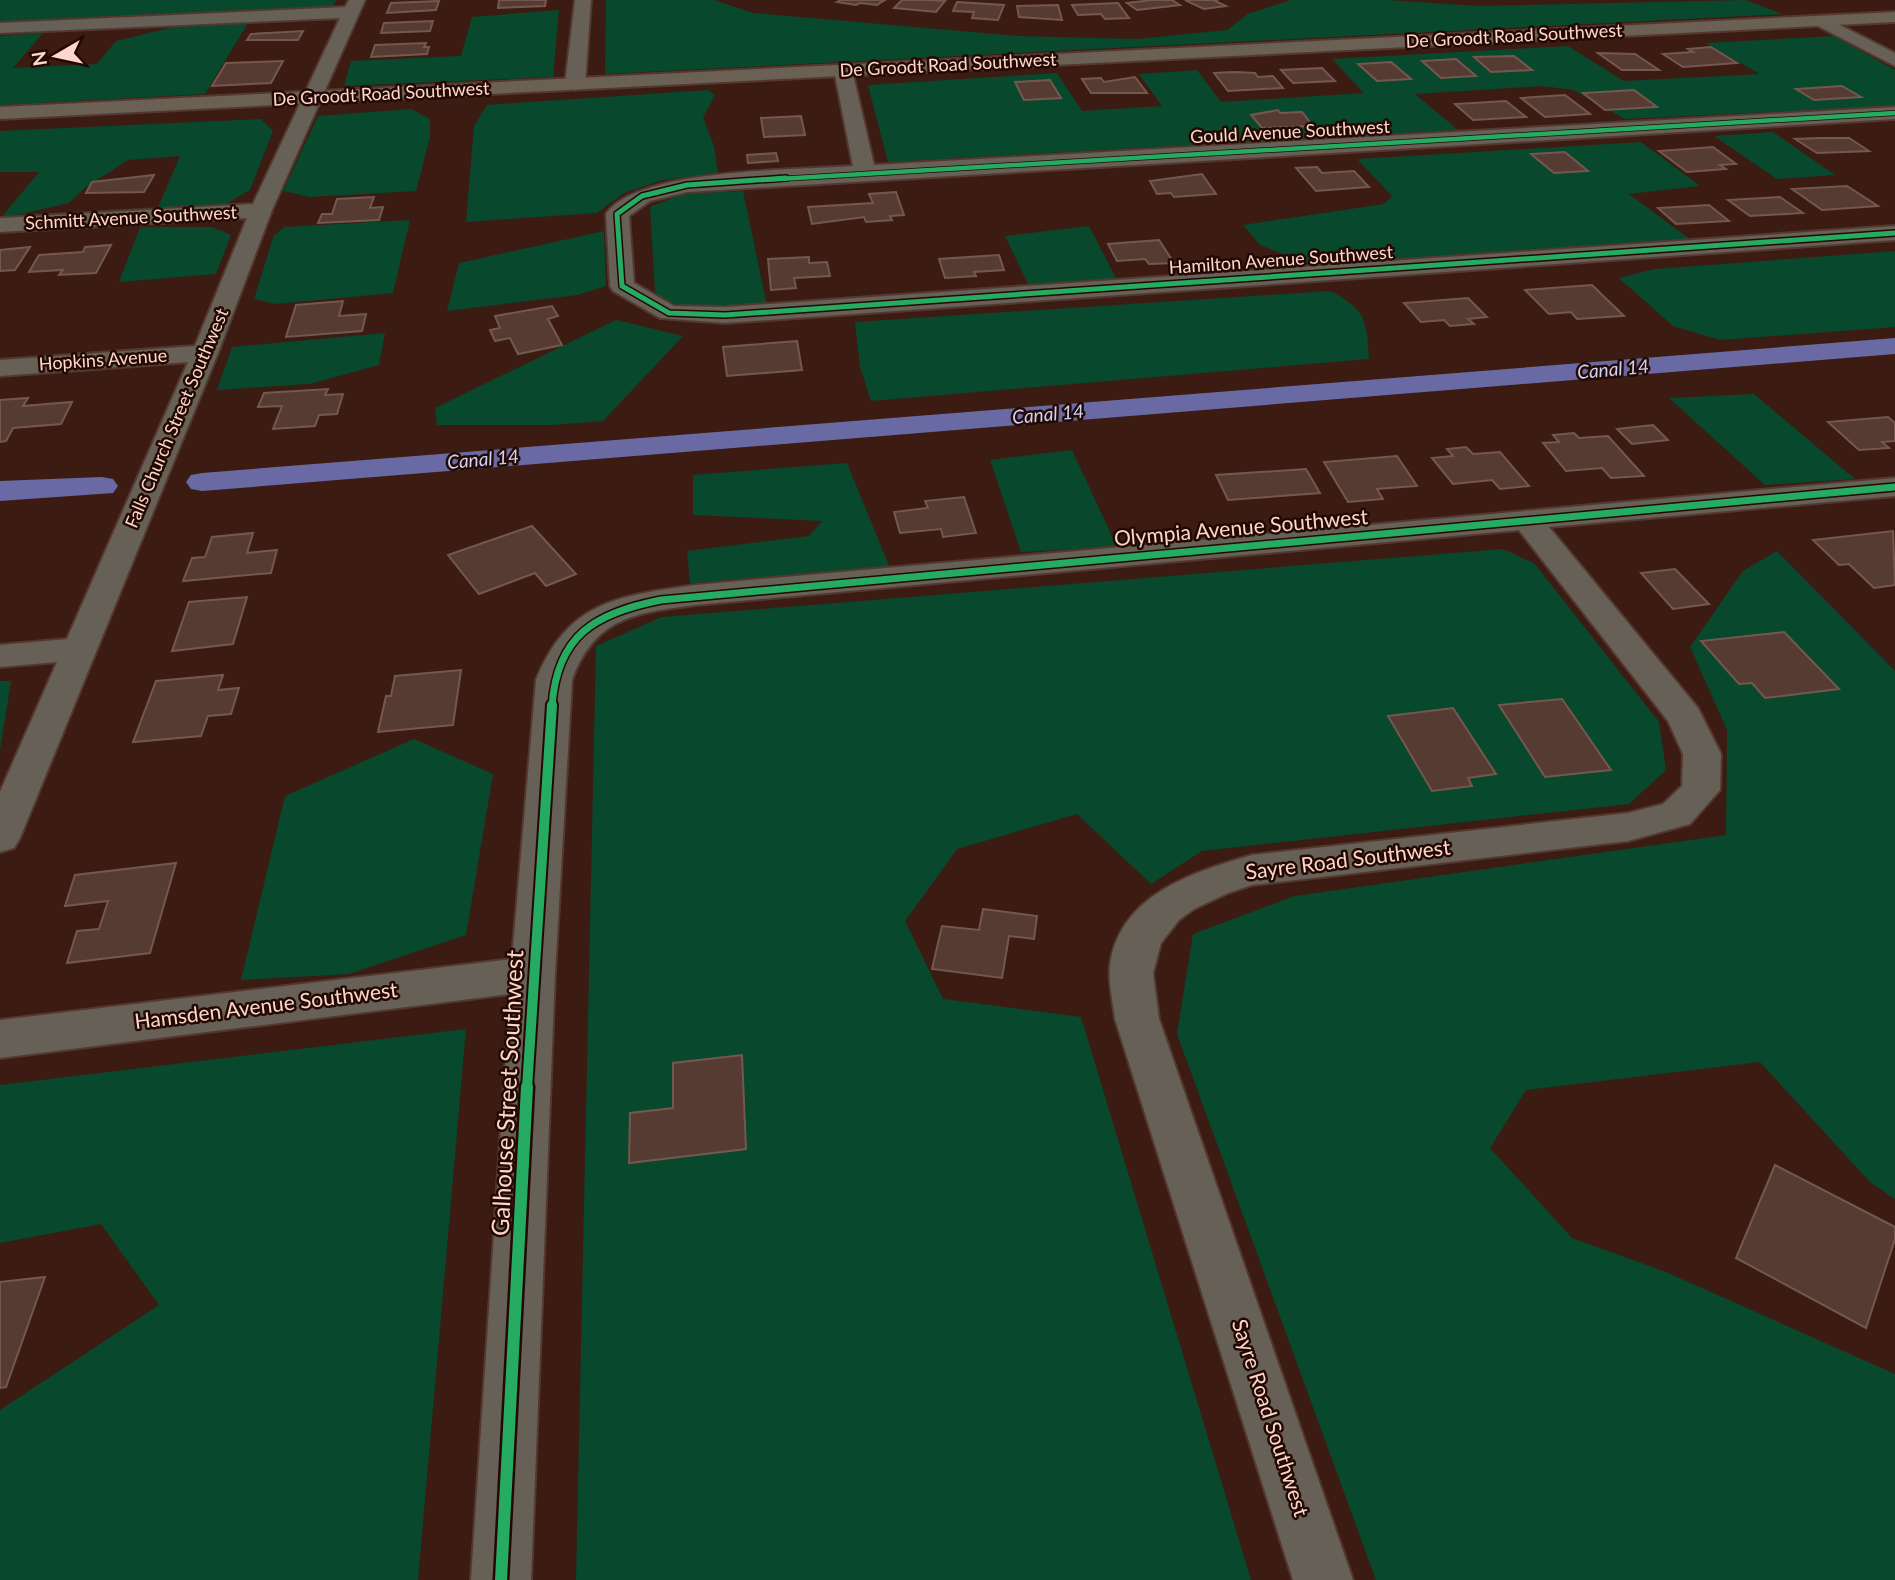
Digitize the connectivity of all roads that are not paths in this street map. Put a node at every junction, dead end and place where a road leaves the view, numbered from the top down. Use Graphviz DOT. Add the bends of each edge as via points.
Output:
graph roads {
  1 [pos="583,0"];
  2 [pos="354,6"];
  3 [pos="1895,17"];
  4 [pos="1822,20"];
  5 [pos="0,28"];
  6 [pos="1895,60"];
  7 [pos="843,70"];
  8 [pos="575,84"];
  9 [pos="316,96"];
  10 [pos="0,113"];
  11 [pos="1895,113"];
  12 [pos="865,172"];
  13 [pos="261,210"];
  14 [pos="0,225"];
  15 [pos="1895,233"];
  16 [pos="669,313"];
  17 [pos="205,353"];
  18 [pos="0,368"];
  19 [pos="1895,486"];
  20 [pos="1527,520"];
  21 [pos="594,622"];
  22 [pos="80,649"];
  23 [pos="0,656"];
  24 [pos="0,838"];
  25 [pos="533,974"];
  26 [pos="0,1038"];
  27 [pos="501,1580"];
  28 [pos="1323,1580"];
  1 -- 8 [label="street"];
  2 -- 5 [label="street"];
  2 -- 9 [label="street, Falls Church Street Southwest"];
  3 -- 4 [label="street, De Groodt Road Southwest"];
  4 -- 6 [label="street"];
  4 -- 7 [label="street, De Groodt Road Southwest"];
  7 -- 8 [label="street, De Groodt Road Southwest"];
  7 -- 12 [label="street"];
  8 -- 9 [label="street, De Groodt Road Southwest"];
  9 -- 10 [label="street, De Groodt Road Southwest"];
  9 -- 13 [label="street, Falls Church Street Southwest"];
  11 -- 12 [label="street, Gould Avenue Southwest"];
  12 -- 16 [label="street, Gould Avenue Southwest" via="687,185 642,196 617,214 622,286"];
  13 -- 14 [label="street, Schmitt Avenue Southwest"];
  13 -- 17 [label="street, Falls Church Street Southwest"];
  15 -- 16 [label="street, Hamilton Avenue Southwest" via="725,315"];
  17 -- 18 [label="street, Hopkins Avenue"];
  17 -- 22 [label="street, Falls Church Street Southwest"];
  19 -- 20 [label="street, Olympia Avenue Southwest"];
  20 -- 21 [label="street, Olympia Avenue Southwest" via="695,595 642,603"];
  20 -- 28 [label="street, Sayre Road Southwest" via="1685,717 1702,754 1701,790 1676,814 1628,827 1252,870 1201,884 1155,914 1132,961 1138,1019"];
  21 -- 25 [label="street, Galhouse Street Southwest" via="568,647 554,680"];
  22 -- 23 [label="street"];
  22 -- 24 [label="street, Falls Church Street Southwest"];
  25 -- 26 [label="street, Hamsden Avenue Southwest"];
  25 -- 27 [label="street, Galhouse Street Southwest"];
}
